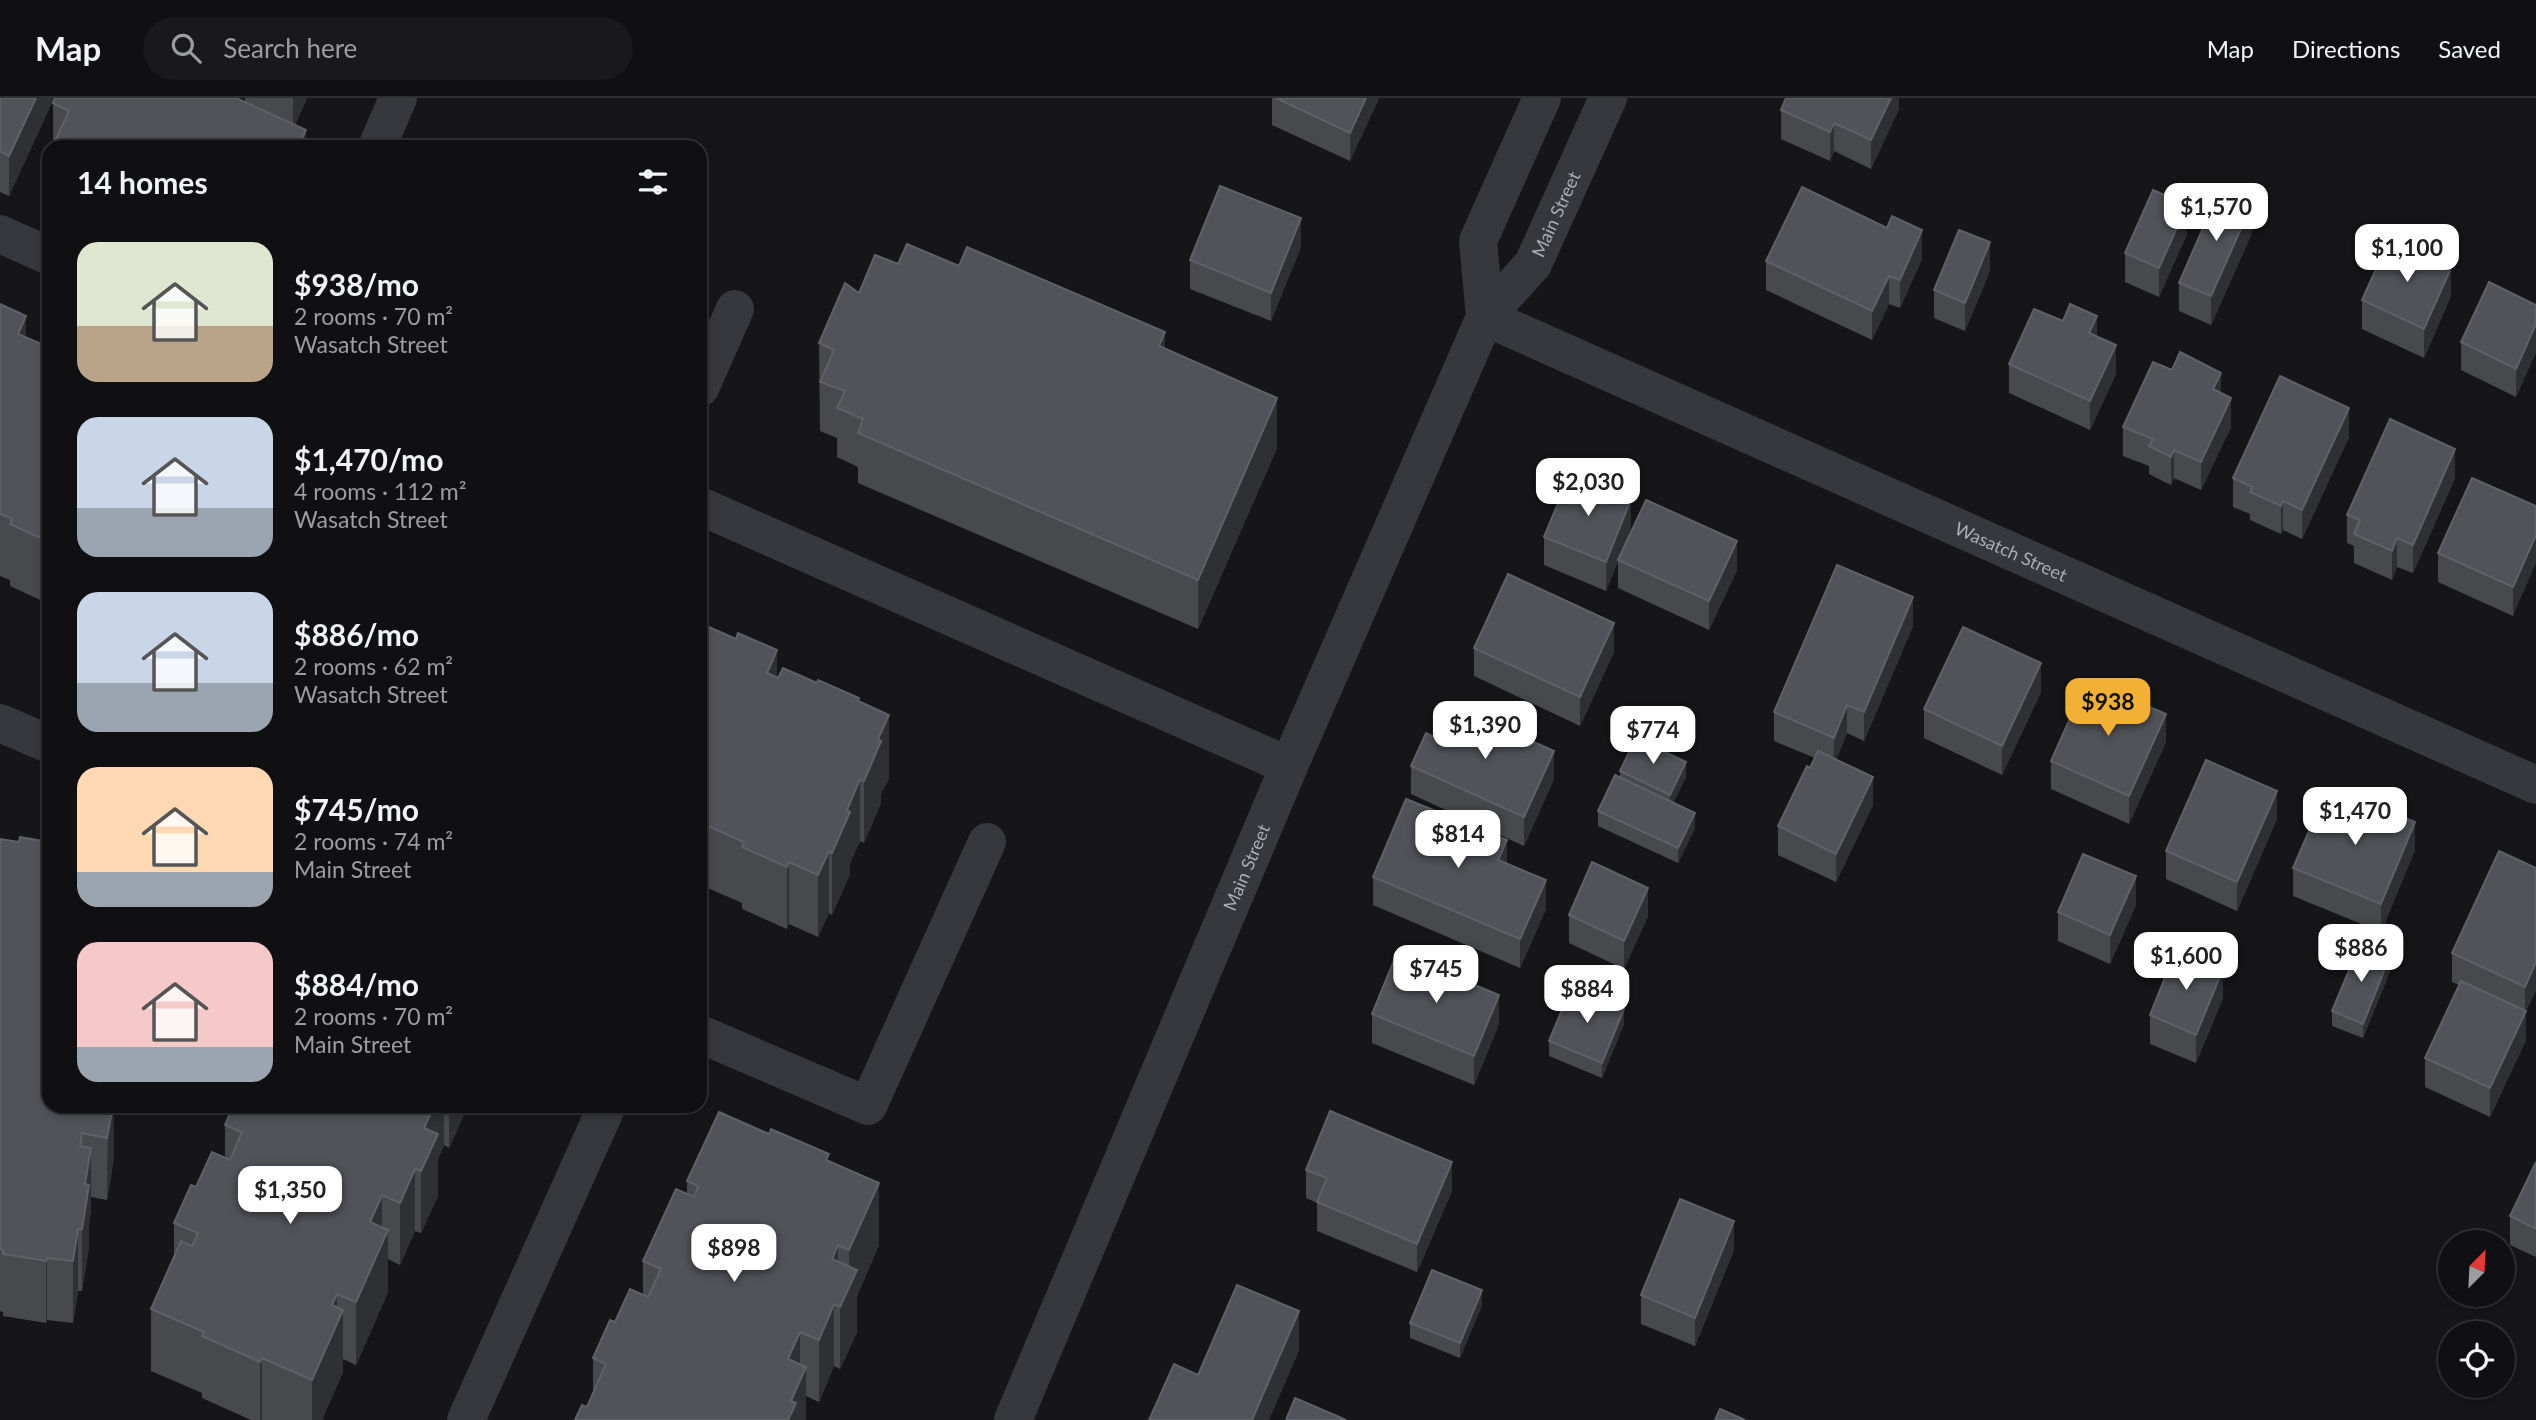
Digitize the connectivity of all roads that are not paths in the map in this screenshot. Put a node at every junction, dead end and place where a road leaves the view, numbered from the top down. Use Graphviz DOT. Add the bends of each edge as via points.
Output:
graph roads {
  1 [pos="398,98"];
  2 [pos="1542,98"];
  3 [pos="1608,98"];
  4 [pos="380,140"];
  5 [pos="0,234"];
  6 [pos="42,253"];
  7 [pos="735,309"];
  8 [pos="1485,317"];
  9 [pos="707,372"];
  10 [pos="707,509"];
  11 [pos="0,723"];
  12 [pos="42,741"];
  13 [pos="1289,766"];
  14 [pos="2536,785"];
  15 [pos="987,842"];
  16 [pos="707,1037"];
  17 [pos="604,1113"];
  18 [pos="466,1420"];
  19 [pos="1013,1420"];
  1 -- 4 [label="street"];
  2 -- 8 [label="street, Main Street" via="1478,241"];
  3 -- 8 [label="street, Main Street" via="1533,264"];
  5 -- 6 [label="street"];
  7 -- 9 [label="street"];
  8 -- 13 [label="street, Main Street"];
  8 -- 14 [label="street, Wasatch Street"];
  10 -- 13 [label="street"];
  11 -- 12 [label="street"];
  13 -- 19 [label="street, Main Street"];
  15 -- 16 [label="street" via="868,1106"];
  17 -- 18 [label="street"];
}
